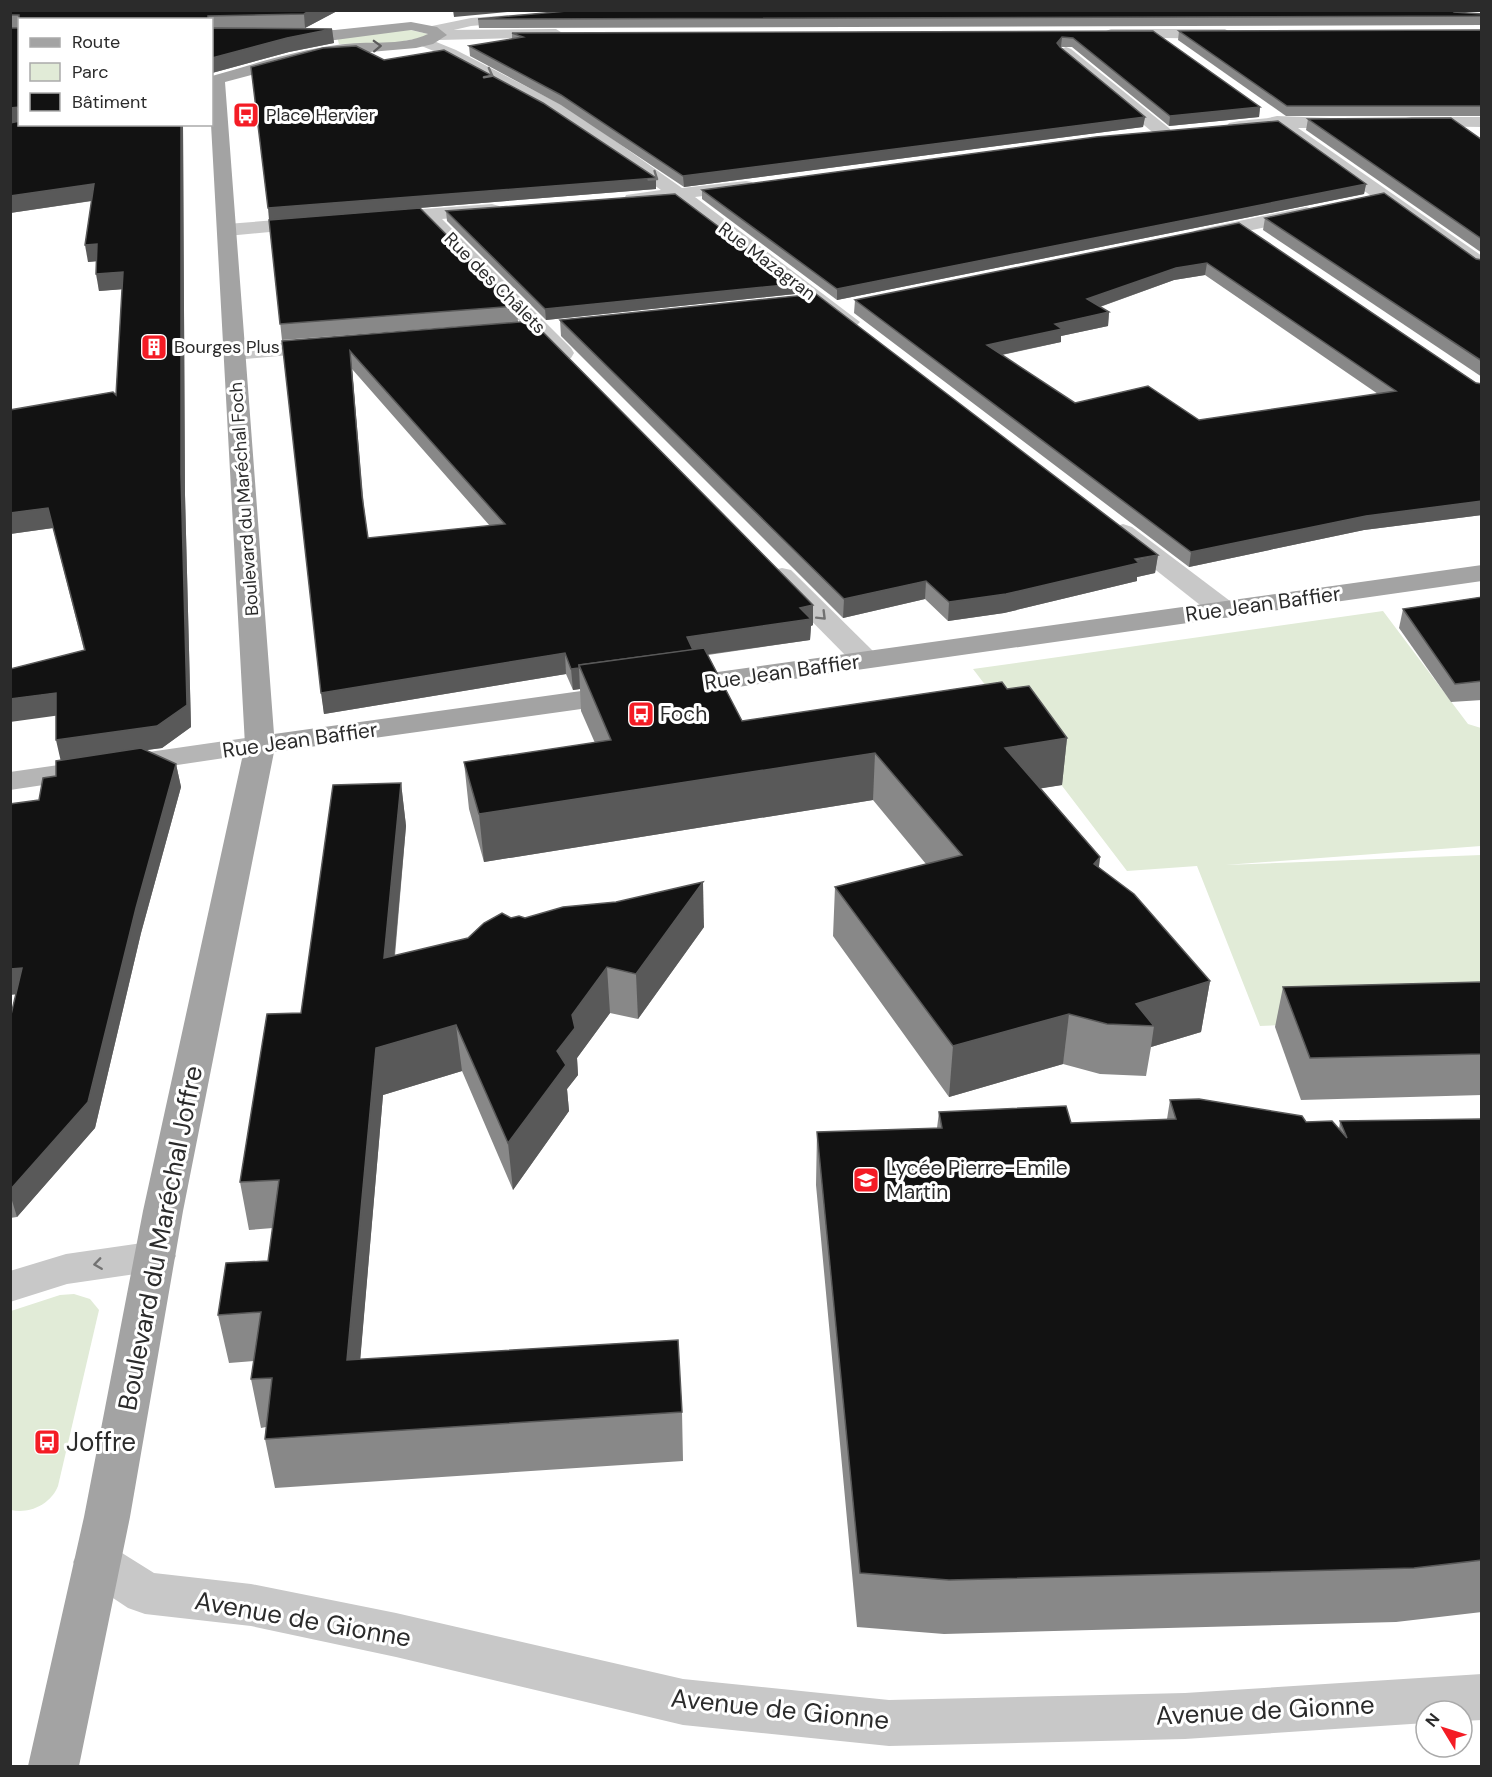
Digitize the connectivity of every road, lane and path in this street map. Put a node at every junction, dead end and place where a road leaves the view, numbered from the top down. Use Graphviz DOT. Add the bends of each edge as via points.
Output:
graph roads {
  1 [pos="450,12"];
  2 [pos="538,17"];
  3 [pos="411,26"];
  4 [pos="1242,33"];
  5 [pos="577,34"];
  6 [pos="1099,34"];
  7 [pos="1156,34"];
  8 [pos="213,35"];
  9 [pos="262,35"];
  10 [pos="433,39"];
  11 [pos="213,46"];
  12 [pos="1066,52"];
  13 [pos="1183,53"];
  14 [pos="213,75"];
  15 [pos="1262,111"];
  16 [pos="1482,122"];
  17 [pos="1280,123"];
  18 [pos="1363,123"];
  19 [pos="1398,123"];
  20 [pos="1221,128"];
  21 [pos="1186,130"];
  22 [pos="1163,132"];
  23 [pos="1141,134"];
  24 [pos="761,184"];
  25 [pos="680,195"];
  26 [pos="1386,197"];
  27 [pos="614,200"];
  28 [pos="1364,201"];
  29 [pos="509,208"];
  30 [pos="1319,211"];
  31 [pos="428,215"];
  32 [pos="368,219"];
  33 [pos="332,222"];
  34 [pos="1242,227"];
  35 [pos="228,230"];
  36 [pos="1185,238"];
  37 [pos="1261,240"];
  38 [pos="1482,266"];
  39 [pos="792,303"];
  40 [pos="834,305"];
  41 [pos="864,334"];
  42 [pos="342,345"];
  43 [pos="235,353"];
  44 [pos="580,370"];
  45 [pos="1105,519"];
  46 [pos="770,564"];
  47 [pos="1482,573"];
  48 [pos="1224,610"];
  49 [pos="865,660"];
  50 [pos="260,745"];
  51 [pos="10,781"];
  52 [pos="156,1256"];
  53 [pos="10,1287"];
  54 [pos="97,1562"];
  55 [pos="1482,1697"];
  56 [pos="53,1767"];
  1 -- 3 [label="street"];
  2 -- 10 [label="street" via="471,22"];
  3 -- 9 [label="main road" via="335,35"];
  3 -- 10 [label="main road"];
  4 -- 7 [label="street"];
  5 -- 10 [label="street" via="461,34"];
  6 -- 7 [label="street"];
  7 -- 13 [label="street"];
  8 -- 9 [label="main road"];
  9 -- 11 [label="main road"];
  14 -- 10 [label="main road, one-way" via="339,48"];
  10 -- 25 [label="street, Rue Mazagran, one-way" via="564,113"];
  12 -- 22 [label="street"];
  14 -- 35 [label="main road, Boulevard du Maréchal Foch"];
  15 -- 17 [label="street"];
  16 -- 19 [label="street"];
  17 -- 18 [label="street"];
  17 -- 20 [label="street"];
  17 -- 26 [label="street"];
  21 -- 22 [label="street"];
  22 -- 23 [label="street"];
  24 -- 25 [label="street"];
  25 -- 27 [label="street"];
  25 -- 40 [label="street, Rue Mazagran"];
  26 -- 28 [label="street"];
  26 -- 38 [label="street"];
  29 -- 31 [label="street"];
  30 -- 34 [label="street"];
  31 -- 32 [label="street"];
  31 -- 44 [label="street, Rue des Châlets"];
  33 -- 35 [label="street"];
  34 -- 36 [label="street"];
  34 -- 37 [label="street"];
  35 -- 43 [label="main road, Boulevard du Maréchal Foch"];
  39 -- 40 [label="street"];
  40 -- 41 [label="street, Rue Mazagran"];
  42 -- 43 [label="street"];
  43 -- 50 [label="main road, Boulevard du Maréchal Foch"];
  45 -- 48 [label="street"];
  46 -- 49 [label="street, one-way"];
  47 -- 48 [label="main road, Rue Jean Baffier"];
  48 -- 49 [label="main road, Rue Jean Baffier"];
  49 -- 50 [label="main road, Rue Jean Baffier"];
  50 -- 51 [label="main road, Rue Jean Baffier"];
  50 -- 52 [label="main road, Boulevard du Maréchal Joffre"];
  52 -- 53 [label="street, one-way" via="66,1269"];
  52 -- 54 [label="main road, Boulevard du Maréchal Joffre"];
  54 -- 55 [label="street, Avenue de Gionne" via="145,1593 251,1605 683,1702 889,1723 1185,1716"];
  54 -- 56 [label="main road, Boulevard du Maréchal Joffre"];
}
